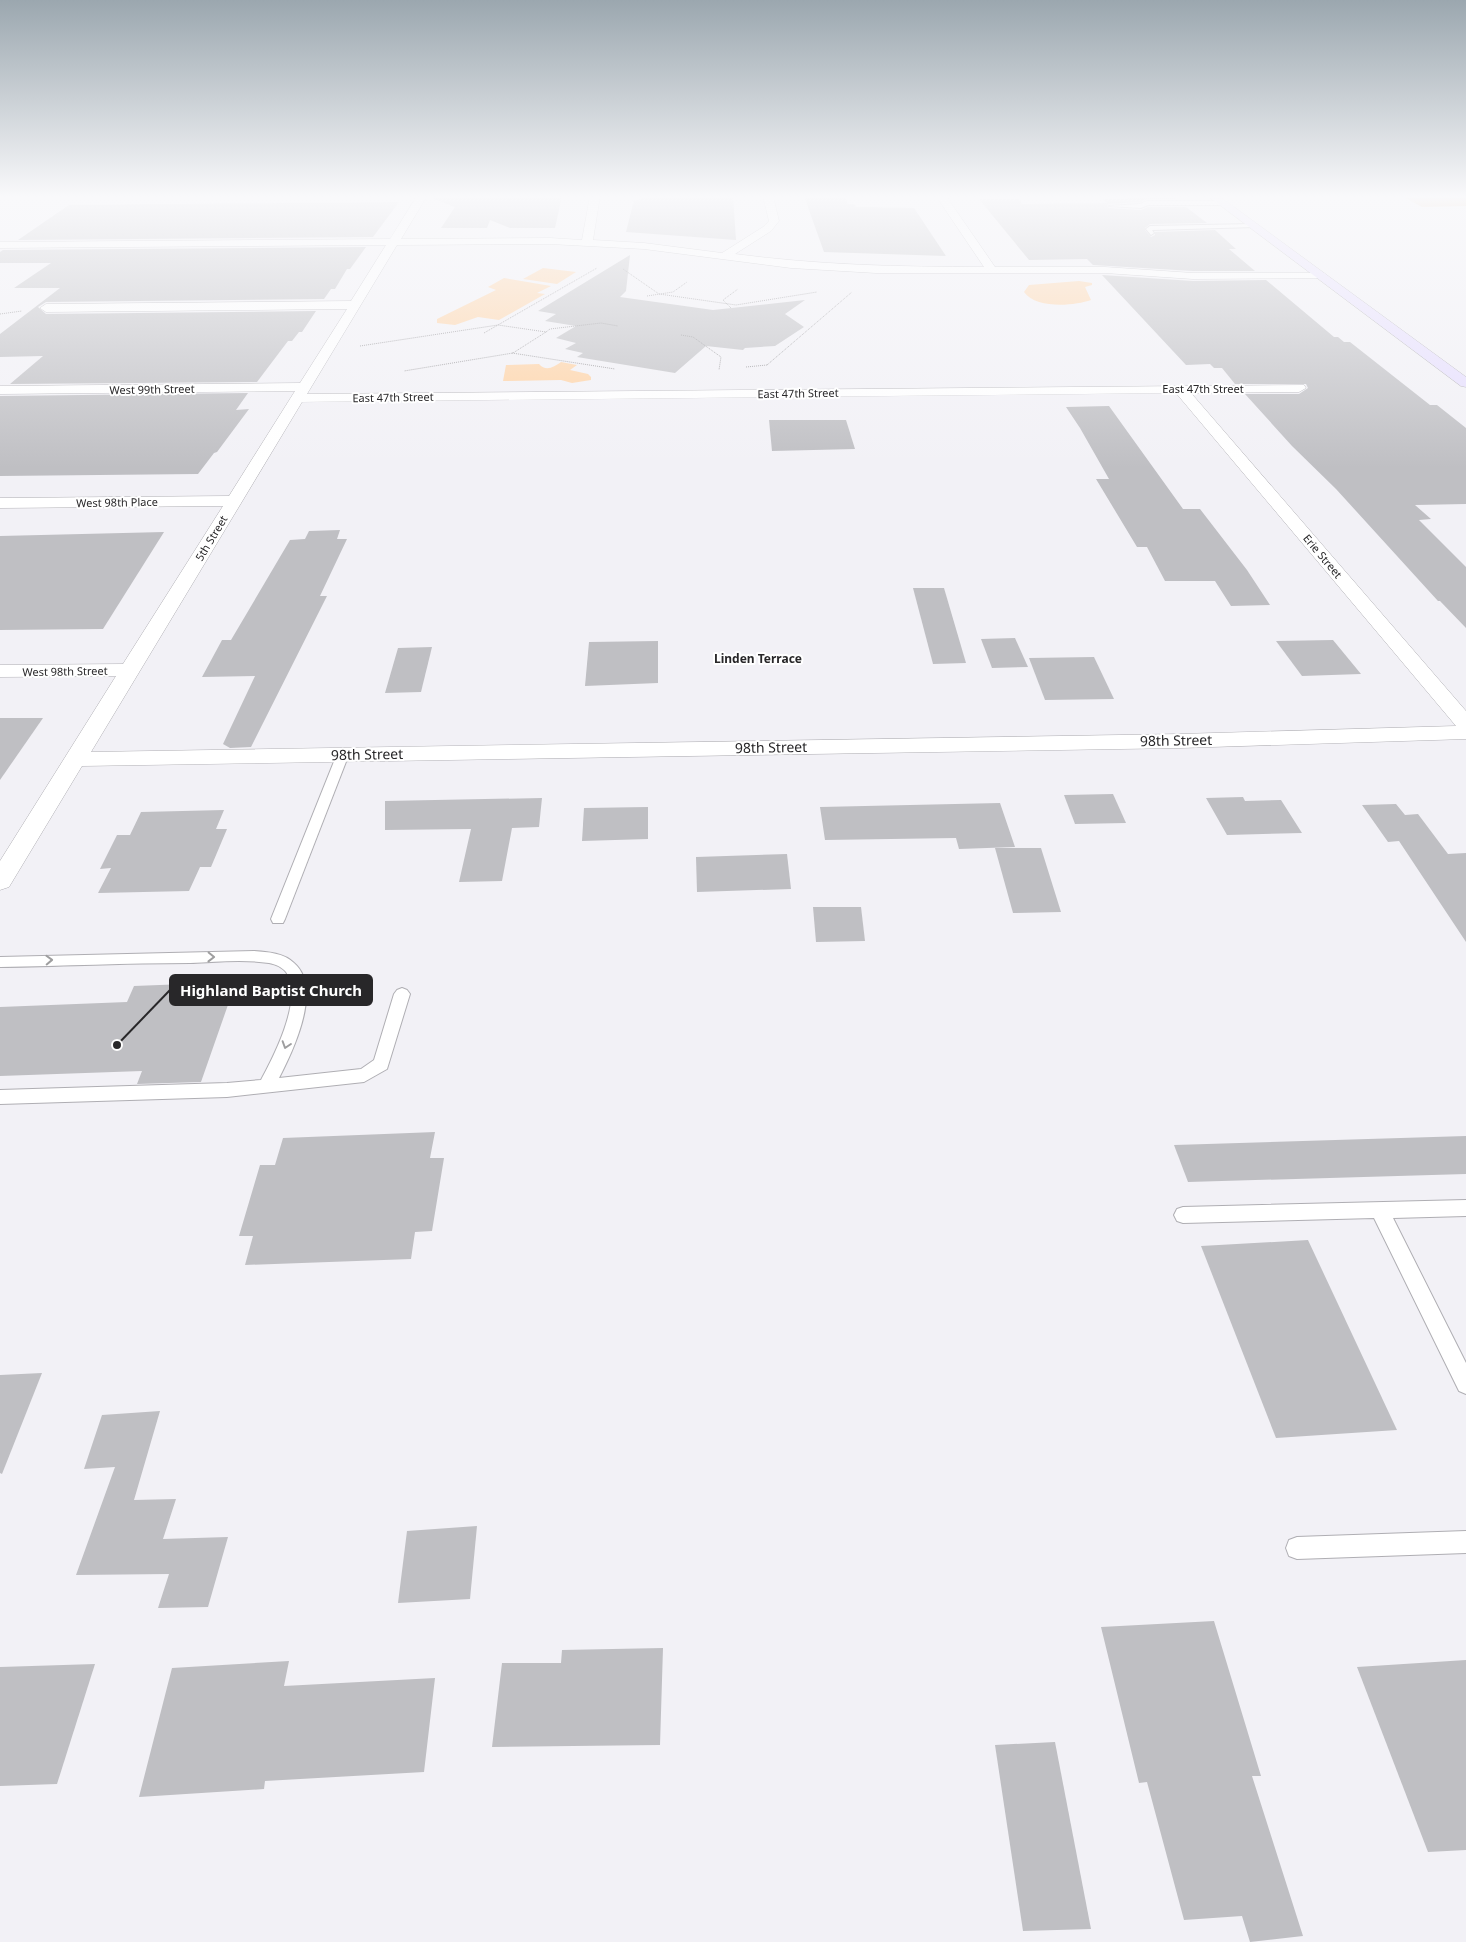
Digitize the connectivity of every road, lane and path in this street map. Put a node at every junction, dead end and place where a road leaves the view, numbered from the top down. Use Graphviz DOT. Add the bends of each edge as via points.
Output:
graph roads {
  1 [pos="367,287"];
  2 [pos="564,287"];
  3 [pos="681,287"];
  4 [pos="1334,287"];
  5 [pos="738,289"];
  6 [pos="853,291"];
  7 [pos="647,296"];
  8 [pos="356,305"];
  9 [pos="46,308"];
  10 [pos="731,308"];
  11 [pos="498,324"];
  12 [pos="618,326"];
  13 [pos="546,332"];
  14 [pos="484,333"];
  15 [pos="681,335"];
  16 [pos="327,351"];
  17 [pos="512,353"];
  18 [pos="616,369"];
  19 [pos="719,371"];
  20 [pos="399,372"];
  21 [pos="1466,383"];
  22 [pos="1180,388"];
  23 [pos="1299,388"];
  24 [pos="0,390"];
  25 [pos="301,393"];
  26 [pos="716,394"];
  27 [pos="234,501"];
  28 [pos="0,503"];
  29 [pos="131,670"];
  30 [pos="0,671"];
  31 [pos="1466,724"];
  32 [pos="1466,732"];
  33 [pos="343,754"];
  34 [pos="77,758"];
  35 [pos="0,881"];
  36 [pos="278,919"];
  37 [pos="0,962"];
  38 [pos="402,994"];
  39 [pos="266,1086"];
  40 [pos="0,1097"];
  41 [pos="1466,1208"];
  42 [pos="1380,1211"];
  43 [pos="1183,1215"];
  44 [pos="1466,1384"];
  45 [pos="1466,1542"];
  46 [pos="1297,1548"];
  1 -- 8 [label="street, 5th Street"];
  2 -- 11 [label="path"];
  3 -- 7 [label="path" via="673,292"];
  4 -- 21 [label="street"];
  5 -- 10 [label="path" via="723,300"];
  6 -- 19 [label="path" via="768,364"];
  8 -- 9 [label="street"];
  8 -- 16 [label="street, 5th Street"];
  11 -- 13 [label="path"];
  11 -- 14 [label="path"];
  11 -- 16 [label="path"];
  12 -- 13 [label="path" via="601,323"];
  13 -- 17 [label="path"];
  15 -- 19 [label="path" via="693,337 721,357"];
  16 -- 25 [label="street, 5th Street"];
  17 -- 18 [label="path"];
  17 -- 20 [label="path"];
  19 -- 26 [label="path"];
  22 -- 23 [label="street, East 47th Street"];
  22 -- 26 [label="street, East 47th Street"];
  22 -- 31 [label="street, Erie Street"];
  24 -- 25 [label="street, West 99th Street"];
  25 -- 26 [label="street, East 47th Street"];
  25 -- 27 [label="street, 5th Street"];
  27 -- 28 [label="street, West 98th Place"];
  27 -- 29 [label="street, 5th Street"];
  29 -- 30 [label="street, West 98th Street"];
  29 -- 34 [label="street, 5th Street"];
  32 -- 33 [label="street, 98th Street" via="1180,741"];
  33 -- 34 [label="street, 98th Street"];
  33 -- 36 [label="lane"];
  34 -- 35 [label="street, 5th Street"];
  37 -- 39 [label="lane, one-way" via="197,957 271,958 288,964 298,987 296,1008 282,1057"];
  38 -- 39 [label="lane" via="381,1064 364,1075"];
  39 -- 40 [label="lane"];
  41 -- 42 [label="lane"];
  42 -- 43 [label="lane"];
  42 -- 44 [label="lane"];
  45 -- 46 [label="lane"];
}
